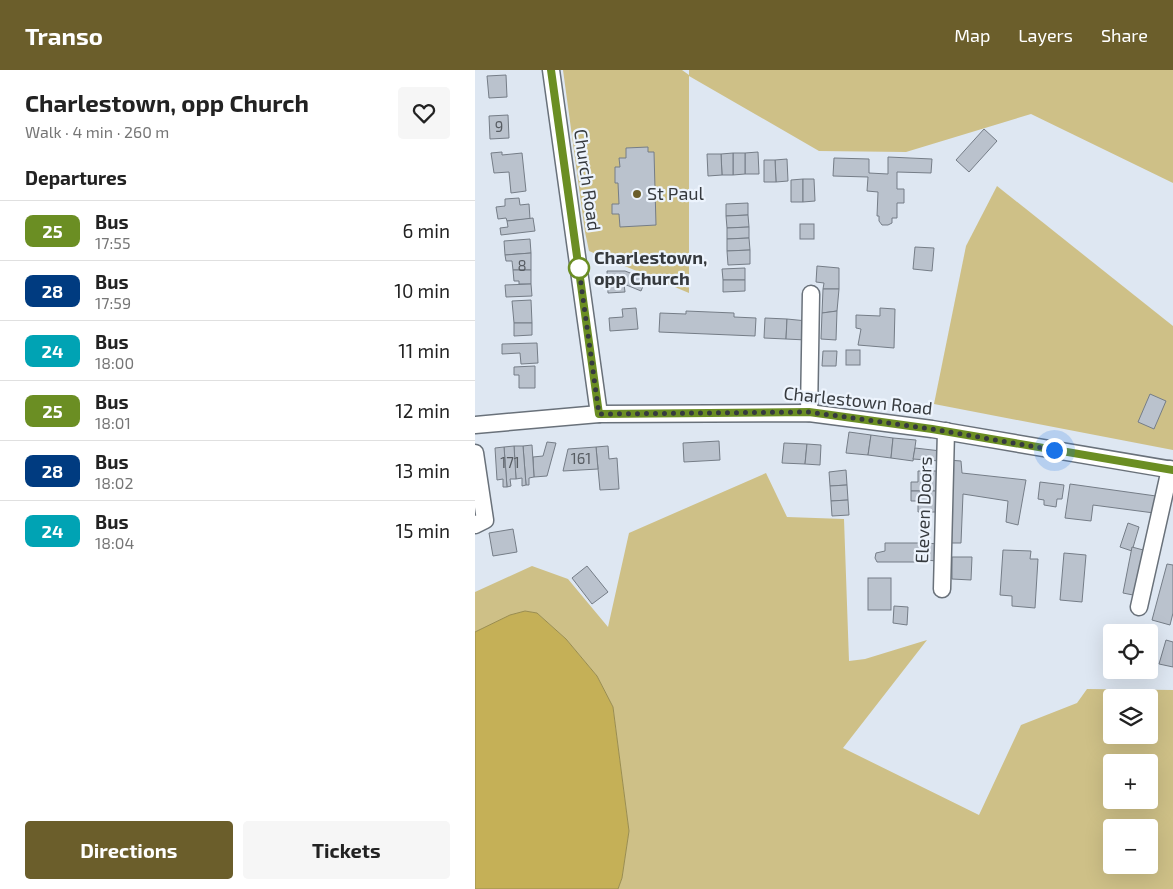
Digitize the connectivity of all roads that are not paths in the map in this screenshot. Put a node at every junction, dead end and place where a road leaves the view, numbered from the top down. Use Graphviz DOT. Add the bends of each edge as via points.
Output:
graph roads {
  1 [pos="551,70"];
  2 [pos="811,294"];
  3 [pos="809,412"];
  4 [pos="599,414"];
  5 [pos="475,425"];
  6 [pos="946,431"];
  7 [pos="475,453"];
  8 [pos="1171,469"];
  9 [pos="475,525"];
  10 [pos="942,589"];
  11 [pos="1139,607"];
  1 -- 4 [label="street, Church Road"];
  2 -- 3 [label="street"];
  3 -- 4 [label="street, Charlestown Road"];
  3 -- 6 [label="street, Charlestown Road"];
  4 -- 5 [label="street, Charlestown Road"];
  6 -- 8 [label="street, Charlestown Road"];
  6 -- 10 [label="street, Eleven Doors"];
  7 -- 9 [label="street" via="485,520"];
  8 -- 11 [label="street"];
}
